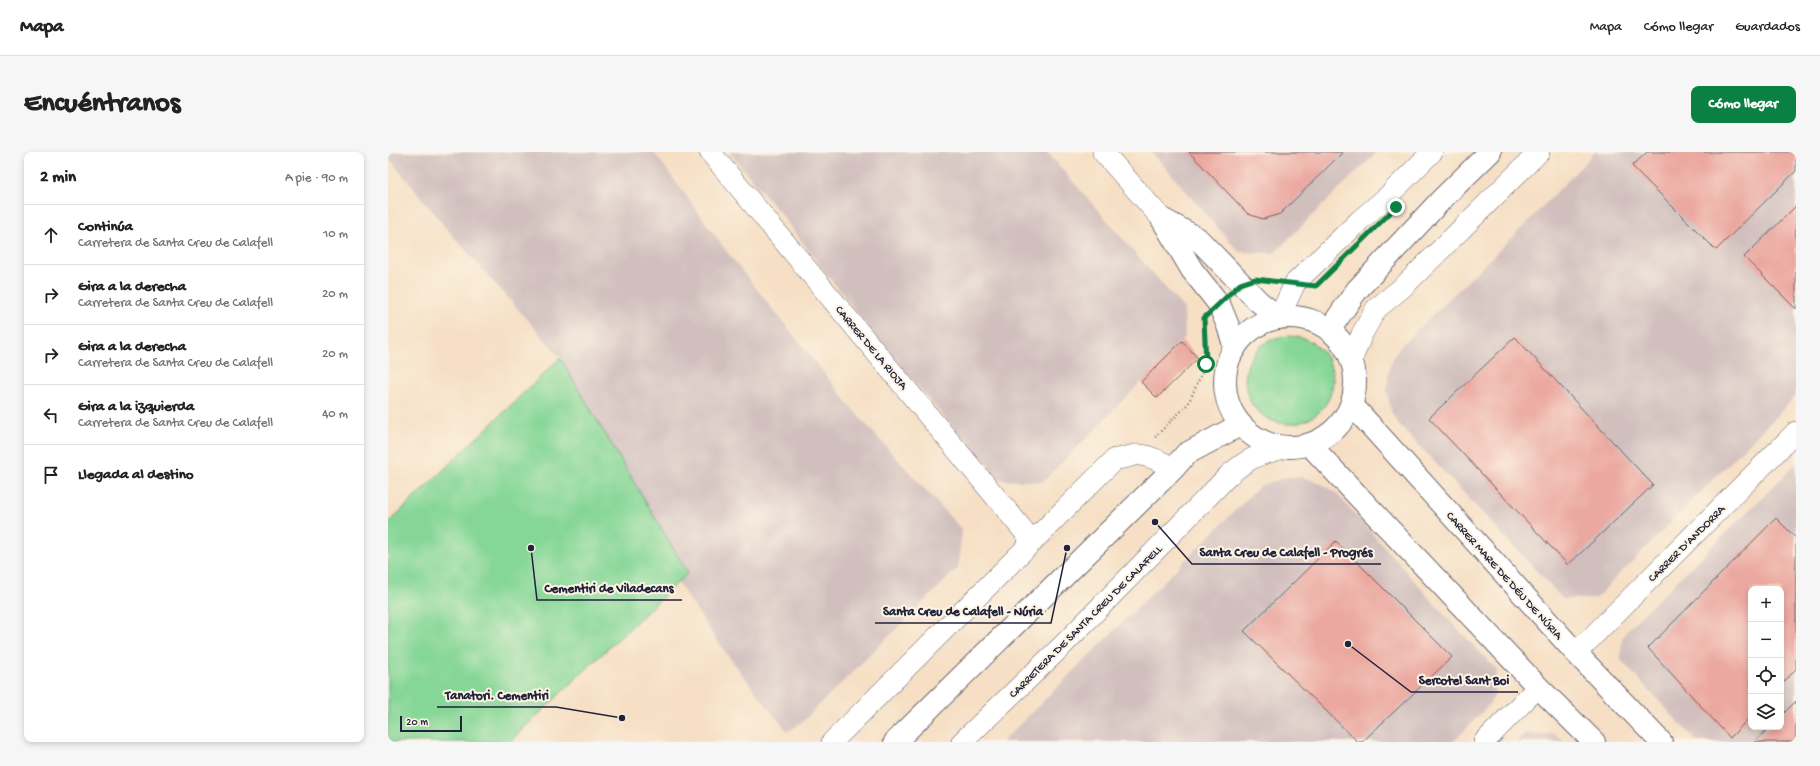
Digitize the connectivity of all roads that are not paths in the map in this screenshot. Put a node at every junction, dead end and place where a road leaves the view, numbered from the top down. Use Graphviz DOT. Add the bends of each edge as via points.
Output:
graph roads {
  1 [pos="710,152"];
  2 [pos="1103,152"];
  3 [pos="1432,152"];
  4 [pos="1490,152"];
  5 [pos="1539,152"];
  6 [pos="1162,219"];
  7 [pos="1279,318"];
  8 [pos="1330,329"];
  9 [pos="1235,348"];
  10 [pos="1351,361"];
  11 [pos="1352,405"];
  12 [pos="1240,425"];
  13 [pos="1796,432"];
  14 [pos="1310,444"];
  15 [pos="1285,448"];
  16 [pos="1174,468"];
  17 [pos="1033,542"];
  18 [pos="1576,653"];
  19 [pos="1538,687"];
  20 [pos="832,742"];
  21 [pos="895,742"];
  22 [pos="962,742"];
  23 [pos="1484,742"];
  24 [pos="1594,742"];
  25 [pos="1661,742"];
  1 -- 17 [label="street, CARRER DE LA RIOJA"];
  2 -- 6 [label="street"];
  3 -- 7 [label="street" via="1296,283"];
  4 -- 8 [label="street" via="1356,290"];
  5 -- 10 [label="street" via="1404,287 1376,309"];
  6 -- 7 [label="street" via="1197,238 1258,301"];
  6 -- 9 [label="street" via="1192,270 1218,304"];
  7 -- 8 [label="street" via="1302,318"];
  7 -- 9 [label="street" via="1258,325 1240,339"];
  8 -- 10 [label="street" via="1347,349"];
  9 -- 12 [label="street" via="1228,362 1224,385 1230,410"];
  10 -- 11 [label="street" via="1356,376"];
  11 -- 14 [label="street" via="1336,429"];
  11 -- 18 [label="street, CARRER MARE DE DÉU DE NÚRIA"];
  12 -- 15 [label="street" via="1258,439"];
  12 -- 16 [label="street" via="1186,454"];
  13 -- 18 [label="street, CARRER D'ANDORRA"];
  14 -- 15 [label="street"];
  14 -- 19 [label="street"];
  15 -- 22 [label="street, CARRETERA DE SANTA CREU DE CALAFELL" via="1260,454 1245,462 1230,475 1062,646"];
  16 -- 17 [label="street" via="1135,455 1115,459"];
  16 -- 21 [label="street"];
  17 -- 20 [label="street"];
  18 -- 25 [label="street, CARRER MARE DE DÉU DE NÚRIA"];
  19 -- 23 [label="street"];
  19 -- 24 [label="street"];
}
